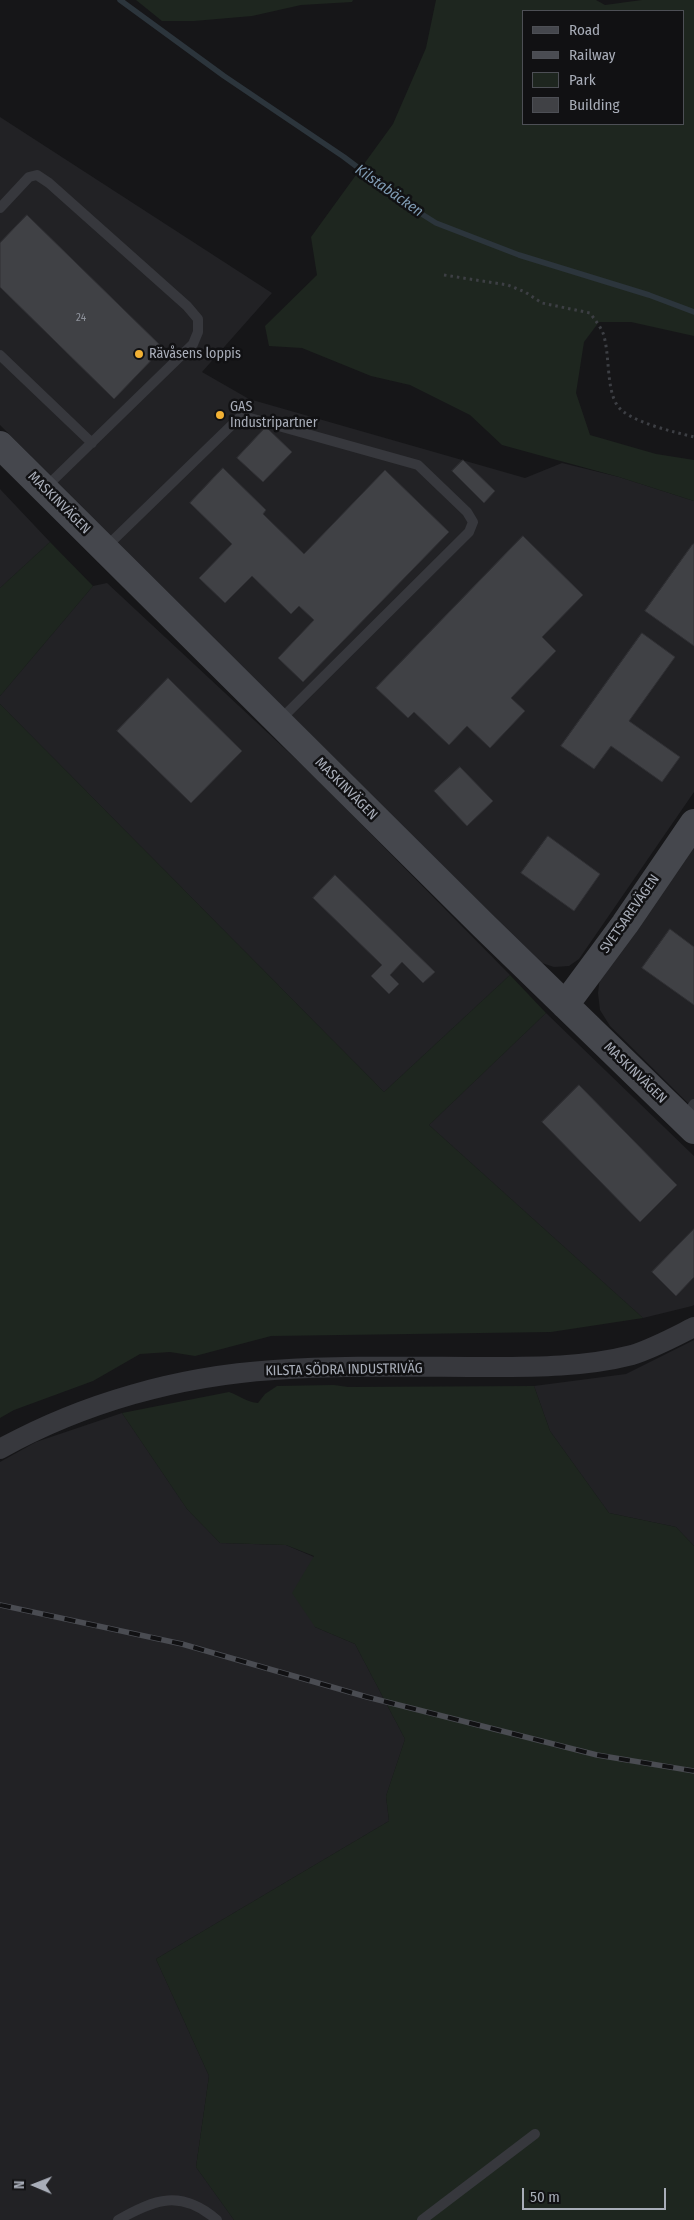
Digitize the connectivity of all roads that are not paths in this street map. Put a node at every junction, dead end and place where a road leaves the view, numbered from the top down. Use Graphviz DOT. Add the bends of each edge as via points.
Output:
graph roads {
  1 [pos="0,208"];
  2 [pos="0,355"];
  3 [pos="92,443"];
  4 [pos="0,445"];
  5 [pos="45,489"];
  6 [pos="104,548"];
  7 [pos="279,721"];
  8 [pos="694,823"];
  9 [pos="565,1005"];
  10 [pos="690,1118"];
  11 [pos="694,1327"];
  12 [pos="0,1449"];
  13 [pos="535,2134"];
  14 [pos="118,2220"];
  15 [pos="217,2220"];
  16 [pos="422,2220"];
  1 -- 3 [label="lane" via="29,177 37,175 198,319 198,332 193,344"];
  2 -- 3 [label="lane"];
  3 -- 5 [label="lane"];
  4 -- 5 [label="street, MASKINVÄGEN"];
  5 -- 6 [label="street, MASKINVÄGEN"];
  6 -- 7 [label="street, MASKINVÄGEN"];
  6 -- 7 [label="lane" via="239,418 250,418 418,465 467,512 473,522 469,532"];
  7 -- 9 [label="street, MASKINVÄGEN"];
  8 -- 9 [label="street, SVETSAREVÄGEN"];
  9 -- 10 [label="street, MASKINVÄGEN"];
  11 -- 12 [label="street, KILSTA SÖDRA INDUSTRIVÄG" via="633,1354 593,1363 540,1367 273,1370 194,1380 108,1402"];
  13 -- 16 [label="lane"];
  14 -- 15 [label="lane" via="162,2200 184,2200 204,2209"];
}
